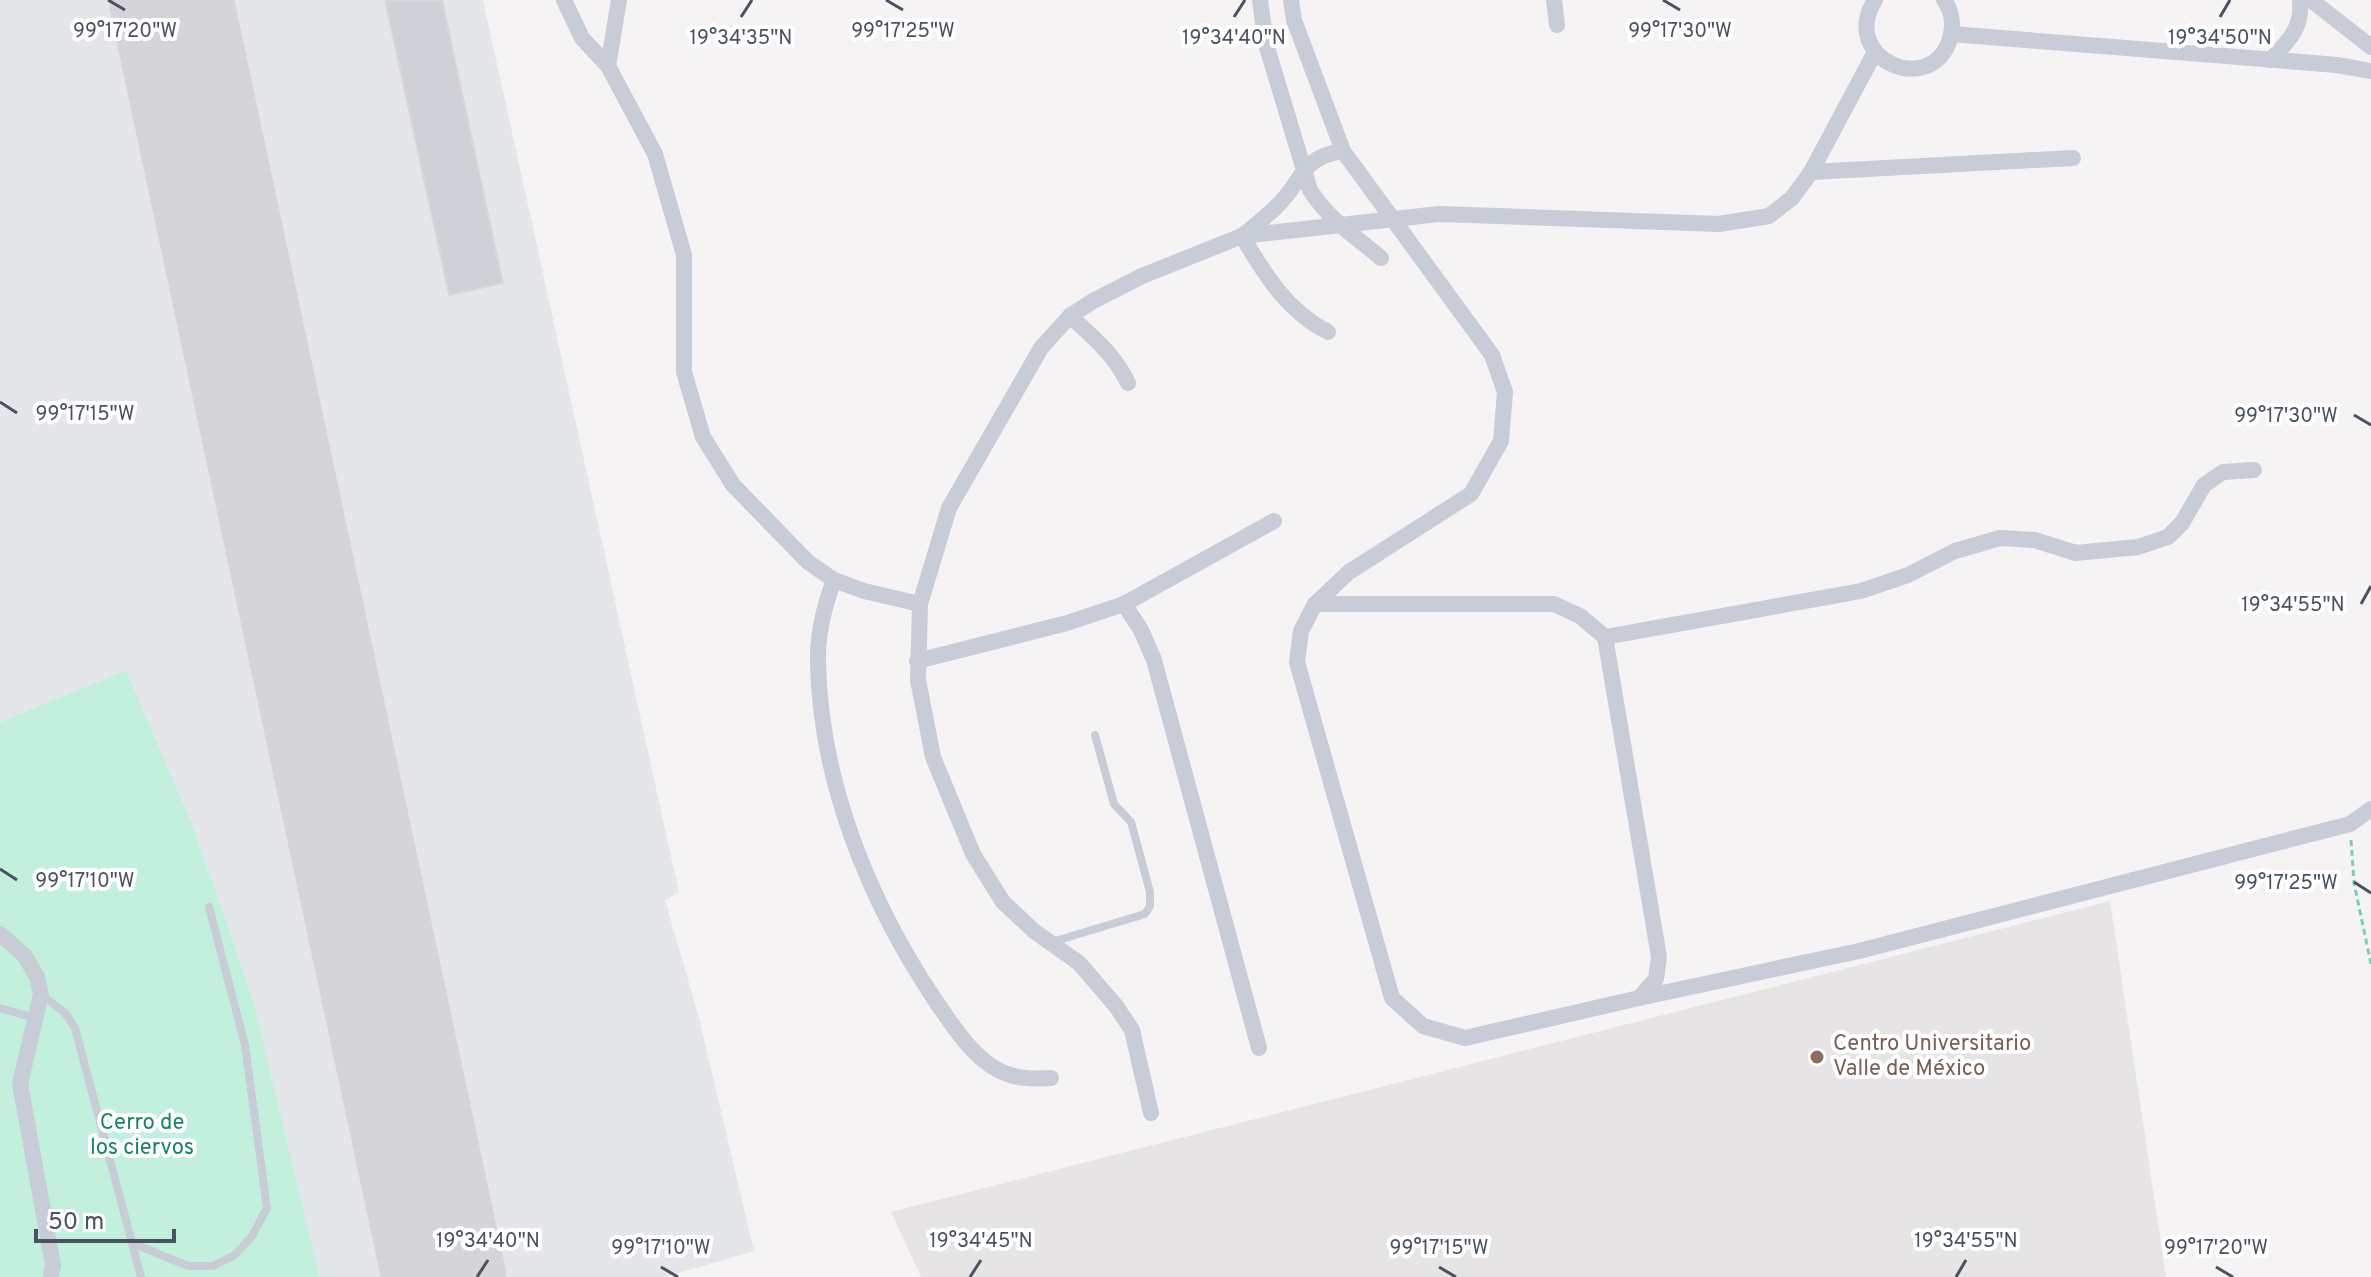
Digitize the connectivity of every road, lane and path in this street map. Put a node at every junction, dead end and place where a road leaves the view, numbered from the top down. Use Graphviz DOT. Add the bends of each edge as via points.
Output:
graph roads {
  1 [pos="564,0"];
  2 [pos="619,0"];
  3 [pos="1260,0"];
  4 [pos="1291,0"];
  5 [pos="1554,0"];
  6 [pos="1875,0"];
  7 [pos="2300,0"];
  8 [pos="2311,0"];
  9 [pos="1947,2"];
  10 [pos="1557,25"];
  11 [pos="1952,34"];
  12 [pos="2371,47"];
  13 [pos="1875,52"];
  14 [pos="2270,60"];
  15 [pos="608,66"];
  16 [pos="2371,71"];
  17 [pos="1343,151"];
  18 [pos="2073,158"];
  19 [pos="1305,168"];
  20 [pos="1811,172"];
  21 [pos="1394,219"];
  22 [pos="1341,228"];
  23 [pos="1242,236"];
  24 [pos="1381,258"];
  25 [pos="1070,316"];
  26 [pos="1328,332"];
  27 [pos="1128,383"];
  28 [pos="2254,470"];
  29 [pos="1274,521"];
  30 [pos="834,580"];
  31 [pos="920,604"];
  32 [pos="1124,604"];
  33 [pos="1315,604"];
  34 [pos="1605,637"];
  35 [pos="917,661"];
  36 [pos="1095,735"];
  37 [pos="2371,809"];
  38 [pos="2350,824"];
  39 [pos="209,907"];
  40 [pos="0,934"];
  41 [pos="1051,942"];
  42 [pos="2371,964"];
  43 [pos="41,994"];
  44 [pos="1639,998"];
  45 [pos="0,1008"];
  46 [pos="35,1018"];
  47 [pos="1259,1048"];
  48 [pos="1051,1078"];
  49 [pos="1151,1113"];
  50 [pos="132,1243"];
  51 [pos="51,1277"];
  52 [pos="141,1277"];
  1 -- 15 [label="street" via="582,38"];
  2 -- 15 [label="street"];
  3 -- 19 [label="street" via="1266,44"];
  4 -- 17 [label="street"];
  5 -- 10 [label="street"];
  6 -- 13 [label="street" via="1866,24"];
  7 -- 14 [label="street" via="2302,16 2293,37"];
  8 -- 12 [label="street"];
  9 -- 11 [label="street"];
  11 -- 13 [label="street" via="1937,58 1912,69 1885,62"];
  11 -- 14 [label="street"];
  13 -- 20 [label="street"];
  14 -- 16 [label="street"];
  15 -- 30 [label="street" via="655,154 684,255 684,372 703,437 733,485 808,562"];
  17 -- 19 [label="street" via="1323,154"];
  17 -- 21 [label="street"];
  18 -- 20 [label="street"];
  19 -- 22 [label="street" via="1310,190"];
  19 -- 23 [label="street" via="1277,206"];
  20 -- 21 [label="street" via="1792,198 1769,216 1719,224 1439,214"];
  21 -- 22 [label="street"];
  21 -- 33 [label="street" via="1492,355 1505,392 1501,441 1471,494 1349,572"];
  22 -- 23 [label="street"];
  22 -- 24 [label="street"];
  23 -- 25 [label="street" via="1142,276"];
  23 -- 26 [label="street" via="1295,311"];
  25 -- 27 [label="street" via="1119,363"];
  25 -- 31 [label="street" via="1041,348 949,508"];
  28 -- 34 [label="street" via="2223,472 2204,485 2168,537 2138,547 2076,553 2034,540 2000,538 1861,591"];
  29 -- 32 [label="street"];
  30 -- 31 [label="street"];
  30 -- 48 [label="street" via="822,614 817,660 821,715 842,803 885,914 918,975 979,1056 1014,1077"];
  31 -- 35 [label="street"];
  32 -- 35 [label="street"];
  32 -- 47 [label="street" via="1154,660"];
  33 -- 34 [label="street" via="1554,604 1580,616"];
  33 -- 44 [label="street" via="1301,631 1297,662 1392,998 1423,1026 1465,1038"];
  34 -- 44 [label="street" via="1659,957 1656,979"];
  35 -- 41 [label="street" via="933,757 973,854 1003,902"];
  36 -- 41 [label="lane" via="1114,804 1131,822 1150,906 1145,914"];
  37 -- 38 [label="street"];
  38 -- 42 [label="path" via="2354,883"];
  38 -- 44 [label="street" via="1859,951"];
  39 -- 50 [label="lane" via="245,1045 267,1208 235,1255 213,1266 188,1266"];
  40 -- 43 [label="street" via="25,956"];
  41 -- 49 [label="street" via="1102,986 1132,1030"];
  43 -- 46 [label="street"];
  43 -- 50 [label="lane" via="75,1028"];
  45 -- 46 [label="lane"];
  46 -- 51 [label="street" via="20,1084"];
  50 -- 52 [label="lane"];
}
